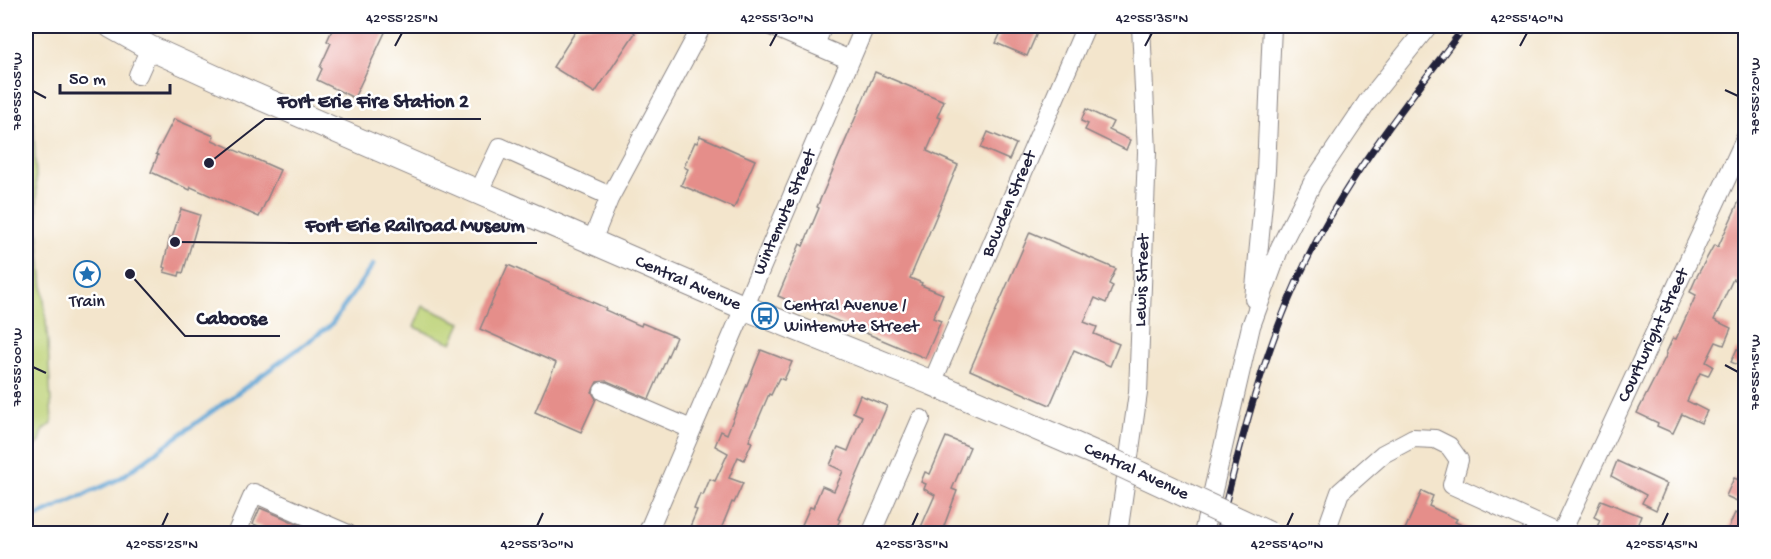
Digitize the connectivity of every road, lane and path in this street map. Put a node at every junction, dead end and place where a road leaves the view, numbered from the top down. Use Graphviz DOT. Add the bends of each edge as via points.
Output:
graph roads {
  1 [pos="111,26"];
  2 [pos="702,26"];
  3 [pos="771,26"];
  4 [pos="823,26"];
  5 [pos="865,26"];
  6 [pos="1086,26"];
  7 [pos="1142,26"];
  8 [pos="1272,26"];
  9 [pos="1428,26"];
  10 [pos="815,44"];
  11 [pos="150,48"];
  12 [pos="850,60"];
  13 [pos="138,75"];
  14 [pos="1746,136"];
  15 [pos="479,191"];
  16 [pos="610,196"];
  17 [pos="592,241"];
  18 [pos="743,307"];
  19 [pos="1251,326"];
  20 [pos="932,383"];
  21 [pos="603,391"];
  22 [pos="921,418"];
  23 [pos="691,429"];
  24 [pos="236,534"];
  25 [pos="348,534"];
  26 [pos="647,534"];
  27 [pos="871,534"];
  28 [pos="1118,534"];
  29 [pos="1203,534"];
  30 [pos="1269,534"];
  31 [pos="1325,534"];
  32 [pos="1560,534"];
  1 -- 11 [label="main road, Central Avenue"];
  2 -- 16 [label="street"];
  3 -- 10 [label="street"];
  4 -- 10 [label="street"];
  5 -- 12 [label="street, Wintemute Street"];
  6 -- 20 [label="street, Bowden Street"];
  7 -- 28 [label="street, Lewis Street" via="1147,152 1138,393"];
  8 -- 19 [label="street" via="1266,170"];
  9 -- 19 [label="street" via="1367,102 1313,182 1280,247"];
  10 -- 12 [label="street"];
  11 -- 13 [label="street"];
  11 -- 15 [label="main road, Central Avenue"];
  12 -- 18 [label="street, Wintemute Street"];
  14 -- 32 [label="street, Courtwright Street"];
  15 -- 16 [label="street" via="500,147"];
  15 -- 17 [label="main road, Central Avenue"];
  16 -- 17 [label="street"];
  17 -- 18 [label="main road, Central Avenue"];
  18 -- 20 [label="main road, Central Avenue"];
  18 -- 23 [label="street, Wintemute Street"];
  19 -- 29 [label="street"];
  20 -- 30 [label="main road, Central Avenue, bridge"];
  21 -- 23 [label="street"];
  22 -- 27 [label="street"];
  23 -- 26 [label="street, Wintemute Street"];
  24 -- 25 [label="street" via="254,493"];
  31 -- 32 [label="street" via="1340,492 1383,454 1413,438 1435,439 1449,446 1459,460 1452,485"];
}
